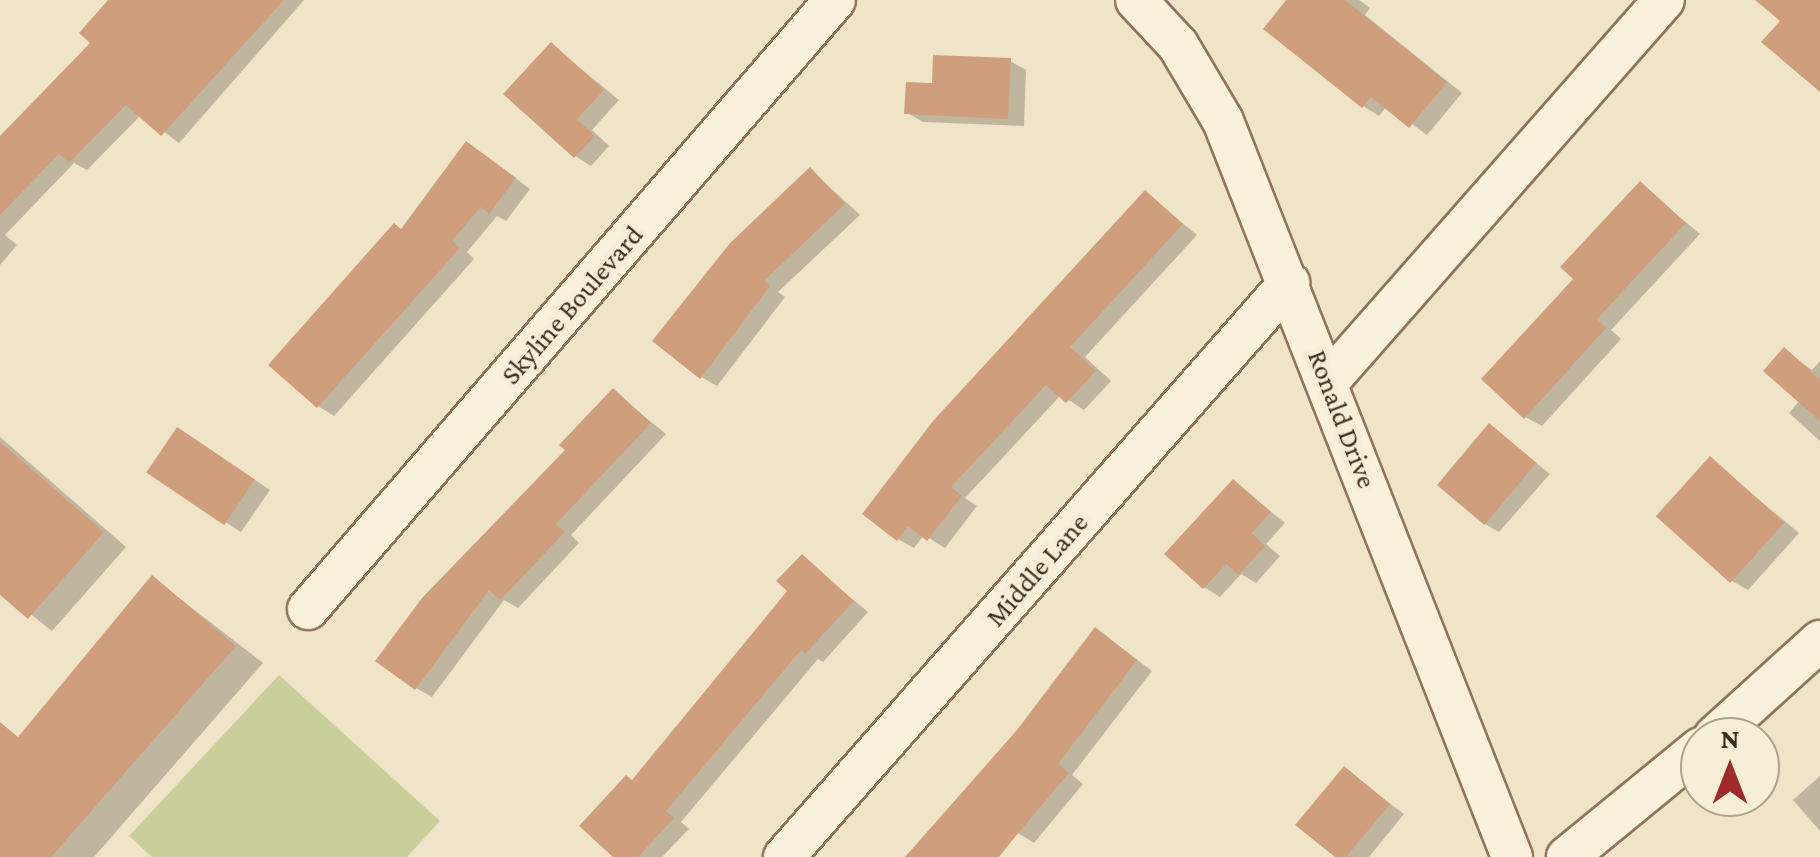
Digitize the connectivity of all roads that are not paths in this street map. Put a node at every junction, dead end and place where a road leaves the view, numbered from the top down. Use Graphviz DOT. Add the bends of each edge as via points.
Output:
graph roads {
  1 [pos="835,0"];
  2 [pos="1136,0"];
  3 [pos="1664,0"];
  4 [pos="1290,284"];
  5 [pos="1327,383"];
  6 [pos="308,609"];
  7 [pos="1820,641"];
  8 [pos="1736,717"];
  9 [pos="1680,764"];
  10 [pos="1509,855"];
  11 [pos="784,857"];
  12 [pos="1567,857"];
  1 -- 6 [label="street, Skyline Boulevard"];
  2 -- 4 [label="street, Ronald Drive" via="1178,45 1223,121"];
  3 -- 5 [label="street"];
  4 -- 5 [label="street, Ronald Drive"];
  4 -- 11 [label="street, Middle Lane"];
  5 -- 10 [label="street, Ronald Drive"];
  7 -- 8 [label="street"];
  9 -- 12 [label="street"];
}
